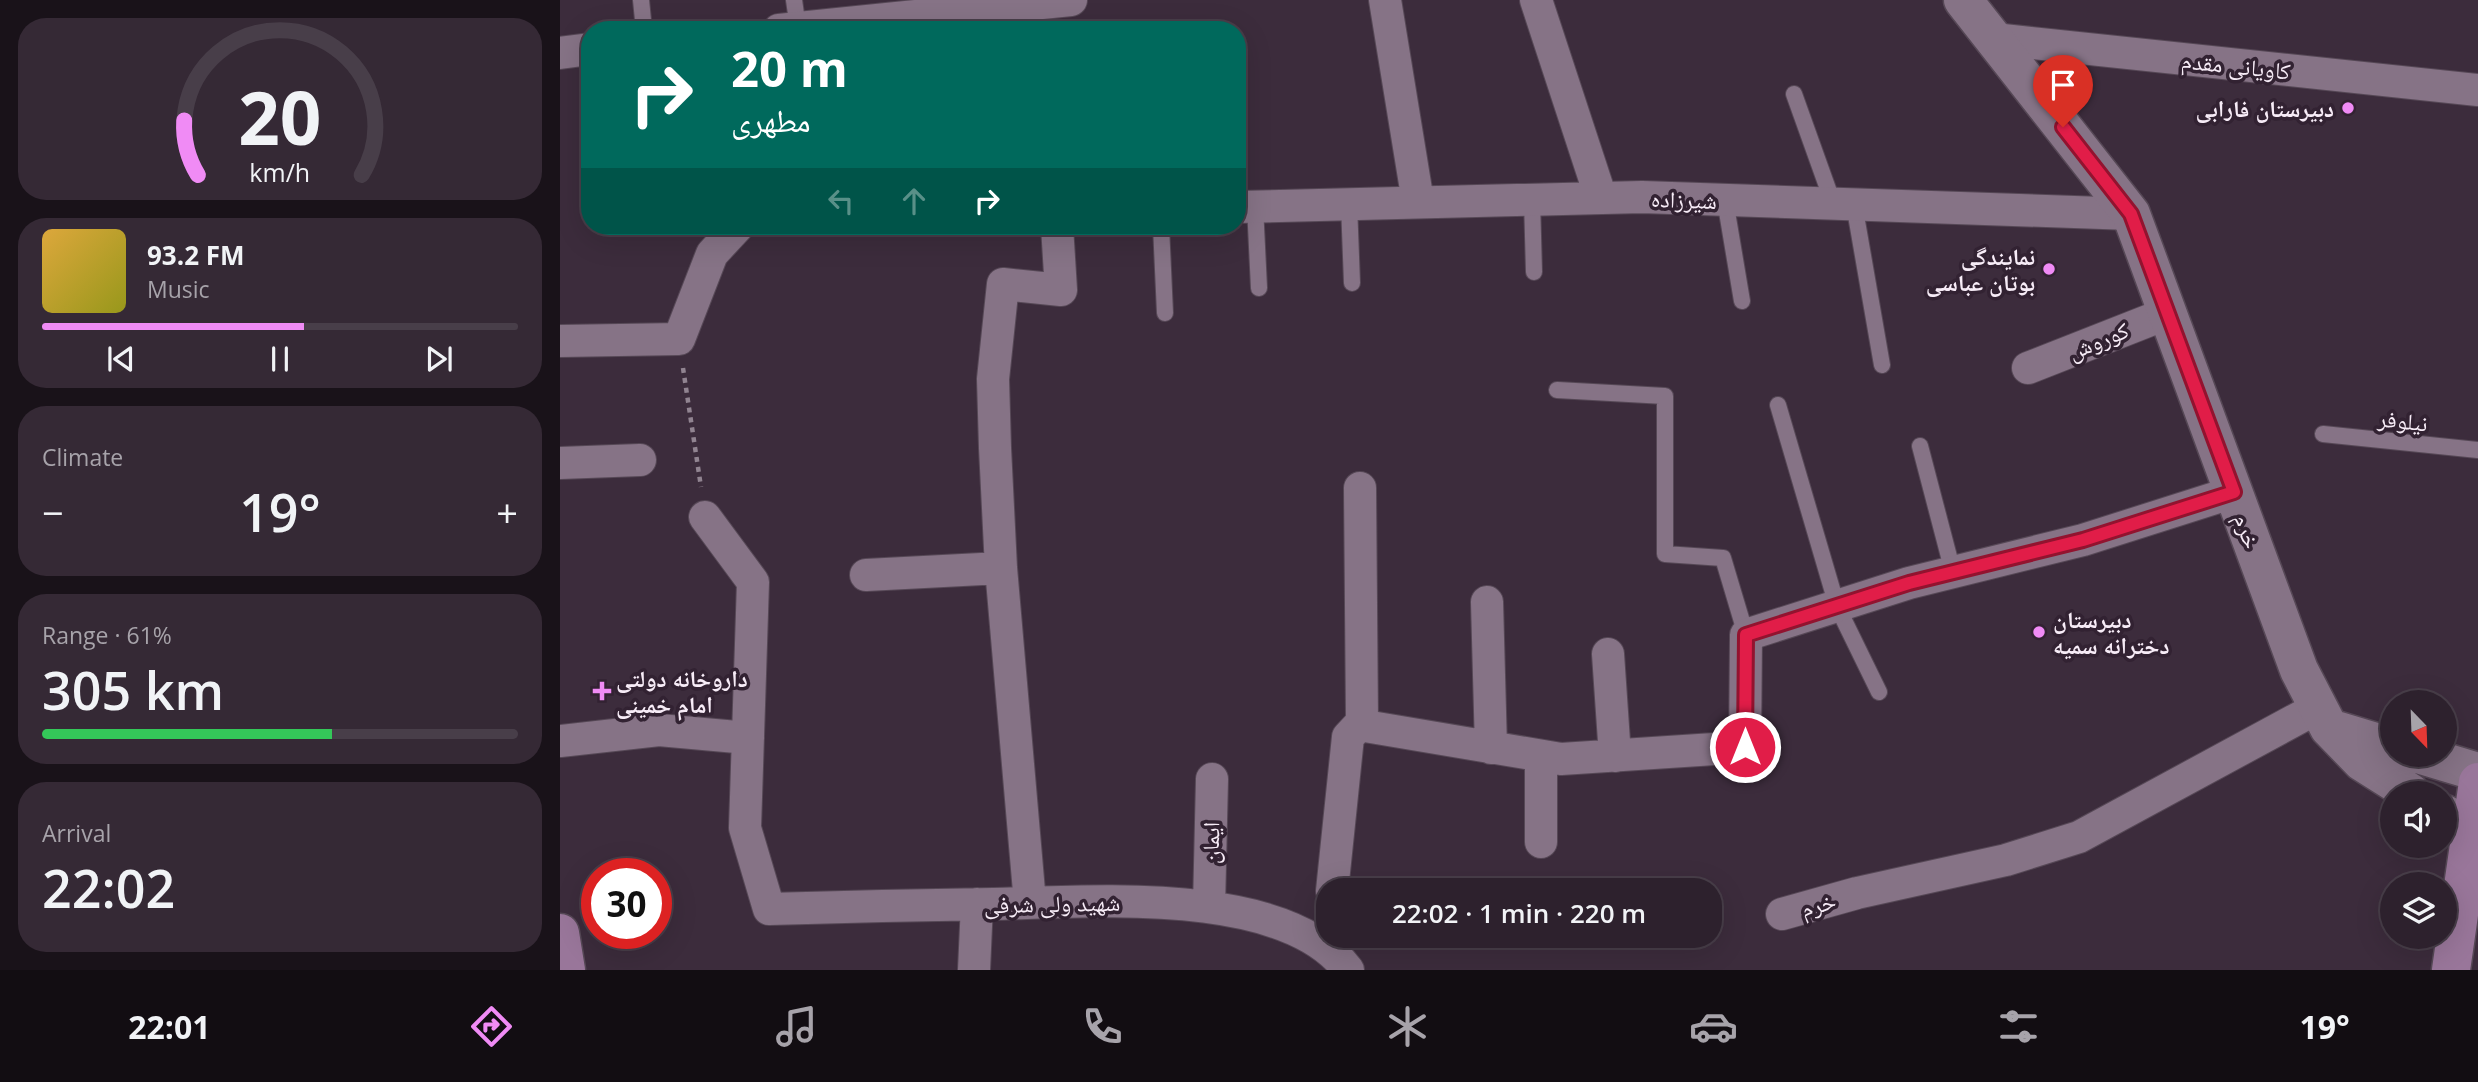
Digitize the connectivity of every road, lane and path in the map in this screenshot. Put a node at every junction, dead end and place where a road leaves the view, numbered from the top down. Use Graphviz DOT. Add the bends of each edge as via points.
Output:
graph roads {
  1 [pos="640,0"];
  2 [pos="1385,0"];
  3 [pos="1536,0"];
  4 [pos="1963,0"];
  5 [pos="944,6"];
  6 [pos="1056,7"];
  7 [pos="790,19"];
  8 [pos="643,21"];
  9 [pos="851,21"];
  10 [pos="916,21"];
  11 [pos="1994,39"];
  12 [pos="581,50"];
  13 [pos="560,53"];
  14 [pos="2478,90"];
  15 [pos="1794,93"];
  16 [pos="1601,198"];
  17 [pos="1532,200"];
  18 [pos="1724,200"];
  19 [pos="1418,202"];
  20 [pos="1349,204"];
  21 [pos="1844,204"];
  22 [pos="1246,206"];
  23 [pos="2131,214"];
  24 [pos="730,235"];
  25 [pos="1058,235"];
  26 [pos="1161,235"];
  27 [pos="1534,272"];
  28 [pos="1352,283"];
  29 [pos="1259,288"];
  30 [pos="1742,301"];
  31 [pos="1165,313"];
  32 [pos="2168,313"];
  33 [pos="679,339"];
  34 [pos="560,341"];
  35 [pos="1881,365"];
  36 [pos="2028,368"];
  37 [pos="1557,390"];
  38 [pos="1778,405"];
  39 [pos="2323,434"];
  40 [pos="1920,446"];
  41 [pos="2478,450"];
  42 [pos="640,460"];
  43 [pos="560,463"];
  44 [pos="1360,488"];
  45 [pos="2234,492"];
  46 [pos="705,517"];
  47 [pos="1001,568"];
  48 [pos="1953,572"];
  49 [pos="866,575"];
  50 [pos="1487,602"];
  51 [pos="1837,606"];
  52 [pos="1746,635"];
  53 [pos="1608,654"];
  54 [pos="1879,692"];
  55 [pos="2324,718"];
  56 [pos="1359,725"];
  57 [pos="748,738"];
  58 [pos="560,741"];
  59 [pos="2380,742"];
  60 [pos="1490,748"];
  61 [pos="1541,756"];
  62 [pos="1615,756"];
  63 [pos="2457,766"];
  64 [pos="2478,772"];
  65 [pos="1212,779"];
  66 [pos="2392,781"];
  67 [pos="2478,782"];
  68 [pos="2458,822"];
  69 [pos="1541,842"];
  70 [pos="1333,878"];
  71 [pos="1030,903"];
  72 [pos="977,904"];
  73 [pos="1209,907"];
  74 [pos="1782,914"];
  75 [pos="560,933"];
  76 [pos="1316,936"];
  77 [pos="1334,948"];
  78 [pos="566,970"];
  79 [pos="974,970"];
  80 [pos="1348,970"];
  81 [pos="2451,970"];
  1 -- 8 [label="lane"];
  2 -- 19 [label="street"];
  3 -- 16 [label="street"];
  4 -- 11 [label="street, خرم"];
  5 -- 6 [label="street"];
  5 -- 10 [label="street"];
  7 -- 9 [label="street"];
  11 -- 14 [label="street, کاویانی مقدم"];
  11 -- 23 [label="street, خرم"];
  12 -- 13 [label="street"];
  15 -- 21 [label="lane"];
  16 -- 17 [label="street, شیرزاده"];
  16 -- 18 [label="street, شیرزاده"];
  17 -- 19 [label="street, شیرزاده"];
  17 -- 27 [label="lane"];
  18 -- 21 [label="street, شیرزاده"];
  18 -- 30 [label="lane"];
  19 -- 20 [label="street, شیرزاده"];
  20 -- 22 [label="street, شیرزاده"];
  20 -- 28 [label="lane"];
  21 -- 23 [label="street, شیرزاده"];
  21 -- 35 [label="lane"];
  22 -- 29 [label="lane"];
  23 -- 32 [label="street, خرم"];
  24 -- 33 [label="street" via="712,254"];
  25 -- 47 [label="street" via="1061,290 1003,284 993,379"];
  26 -- 31 [label="lane"];
  32 -- 36 [label="street, کوروش"];
  32 -- 45 [label="street, خرم"];
  33 -- 34 [label="street"];
  33 -- 46 [label="path"];
  37 -- 52 [label="lane" via="1665,396 1665,554 1723,558"];
  38 -- 51 [label="lane"];
  39 -- 41 [label="lane, نیلوفر"];
  40 -- 48 [label="lane"];
  42 -- 43 [label="street"];
  44 -- 56 [label="street"];
  45 -- 48 [label="street" via="2083,540"];
  45 -- 55 [label="street, خرم" via="2300,670"];
  46 -- 57 [label="street" via="753,582"];
  47 -- 49 [label="street"];
  47 -- 71 [label="street"];
  48 -- 51 [label="street"];
  50 -- 60 [label="street"];
  51 -- 52 [label="street"];
  51 -- 54 [label="lane"];
  52 -- 62 [label="street" via="1745,747"];
  53 -- 62 [label="street"];
  55 -- 59 [label="street"];
  55 -- 66 [label="street, خرم" via="2362,762"];
  55 -- 74 [label="street, خرم" via="2079,837 2006,860"];
  56 -- 60 [label="street"];
  56 -- 70 [label="street" via="1348,737"];
  57 -- 58 [label="street" via="659,730"];
  57 -- 72 [label="street, شهید ولی شرفی" via="745,828 769,909"];
  60 -- 61 [label="street"];
  61 -- 62 [label="street"];
  61 -- 69 [label="street"];
  63 -- 64 [label="street"];
  65 -- 73 [label="street, ایمان"];
  67 -- 68 [label="main road"];
  68 -- 81 [label="main road"];
  71 -- 72 [label="street, شهید ولی شرفی"];
  71 -- 73 [label="street, شهید ولی شرفی" via="1132,901"];
  72 -- 79 [label="street"];
  73 -- 76 [label="street, شهید ولی شرفی" via="1248,914"];
  75 -- 78 [label="main road"];
  77 -- 80 [label="street, شهید ولی شرفی"];
}
